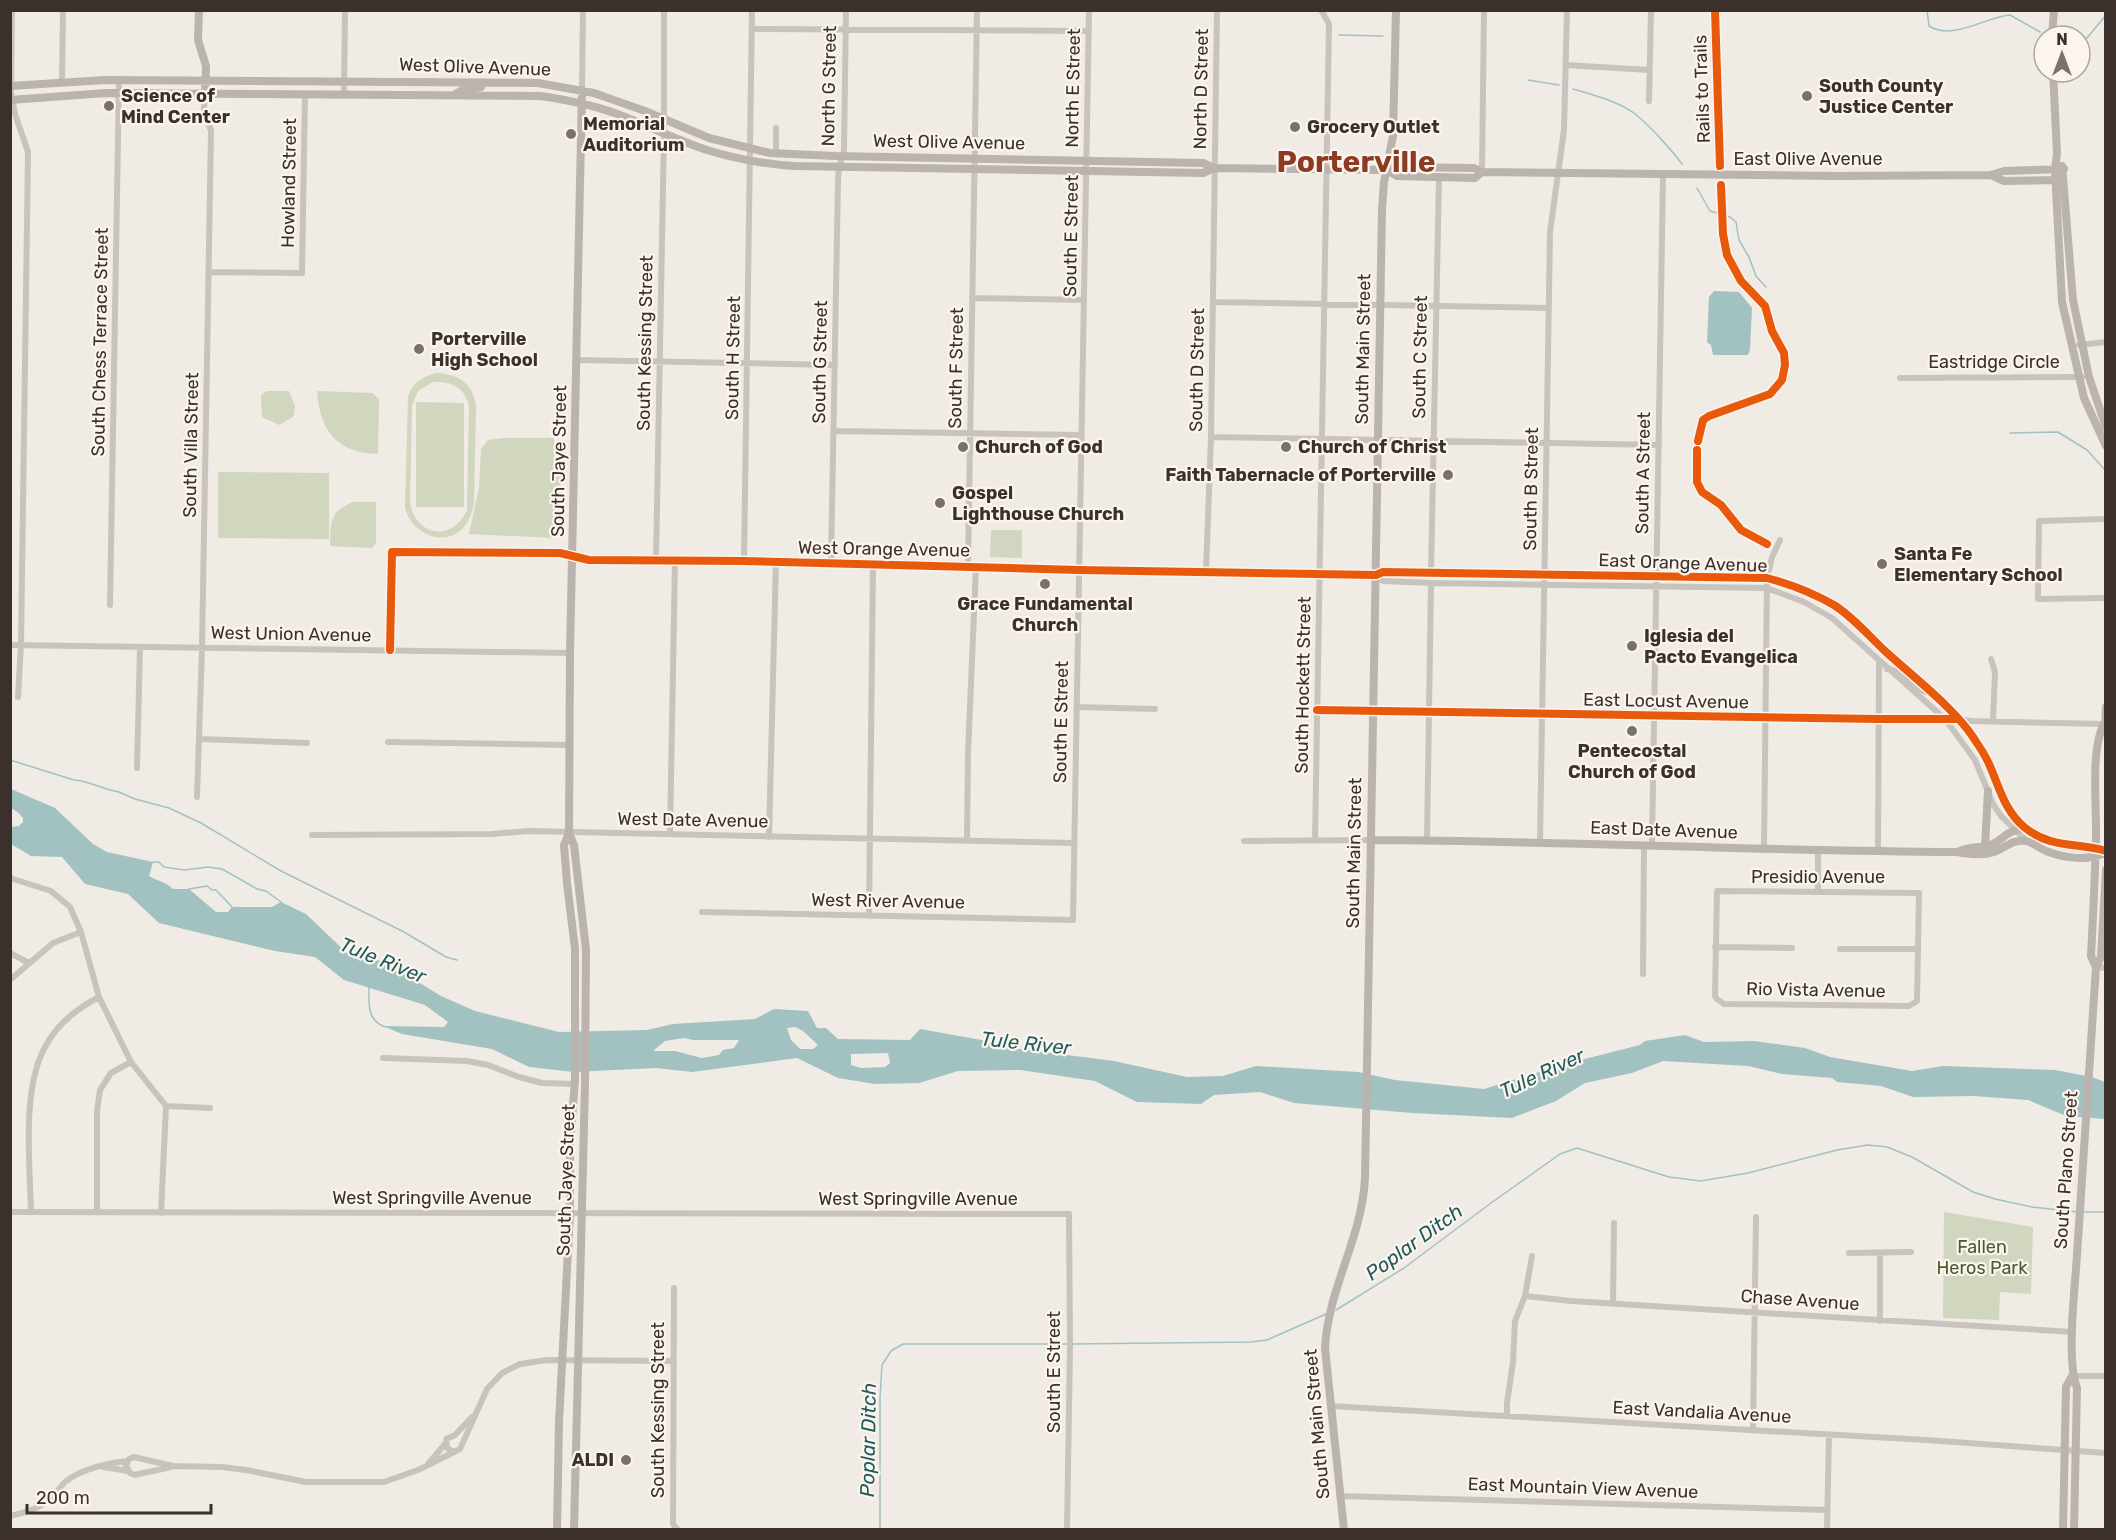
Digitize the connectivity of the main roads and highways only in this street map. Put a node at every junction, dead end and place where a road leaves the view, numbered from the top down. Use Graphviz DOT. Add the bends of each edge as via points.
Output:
graph roads {
  1 [pos="199,10"];
  2 [pos="1396,10"];
  3 [pos="205,81"];
  4 [pos="520,82"];
  5 [pos="2054,84"];
  6 [pos="11,86"];
  7 [pos="582,90"];
  8 [pos="205,94"];
  9 [pos="454,95"];
  10 [pos="11,98"];
  11 [pos="582,104"];
  12 [pos="663,126"];
  13 [pos="750,155"];
  14 [pos="919,158"];
  15 [pos="840,162"];
  16 [pos="1087,165"];
  17 [pos="890,168"];
  18 [pos="2059,169"];
  19 [pos="1387,170"];
  20 [pos="1482,172"];
  21 [pos="1991,175"];
  22 [pos="2060,180"];
  23 [pos="2060,286"];
  24 [pos="2076,318"];
  25 [pos="2077,346"];
  26 [pos="2084,377"];
  27 [pos="2106,427"];
  28 [pos="2106,446"];
  29 [pos="2106,707"];
  30 [pos="2105,726"];
  31 [pos="1988,791"];
  32 [pos="568,833"];
  33 [pos="1371,840"];
  34 [pos="1984,847"];
  35 [pos="2096,848"];
  36 [pos="1957,852"];
  37 [pos="2106,852"];
  38 [pos="2096,858"];
  39 [pos="2106,870"];
  40 [pos="2101,967"];
  41 [pos="2071,1450"];
  42 [pos="557,1530"];
  43 [pos="574,1530"];
  44 [pos="1344,1530"];
  45 [pos="2063,1530"];
  46 [pos="2074,1530"];
  1 -- 3 [label="main road" via="198,39 206,66"];
  2 -- 19 [label="main road, South Main Street" via="1393,136"];
  3 -- 4 [label="main road, West Olive Avenue"];
  3 -- 6 [label="main road, West Olive Avenue" via="119,80"];
  3 -- 8 [label="main road"];
  4 -- 7 [label="main road, West Olive Avenue"];
  4 -- 9 [label="main road" via="508,87 467,88"];
  5 -- 18 [label="main road"];
  7 -- 11 [label="main road, South Jaye Street"];
  7 -- 12 [label="main road, West Olive Avenue" via="628,104"];
  8 -- 9 [label="main road, West Olive Avenue"];
  8 -- 10 [label="main road, West Olive Avenue"];
  9 -- 11 [label="main road, West Olive Avenue" via="527,95"];
  11 -- 12 [label="main road, West Olive Avenue"];
  11 -- 32 [label="main road, South Jaye Street"];
  12 -- 13 [label="main road, West Olive Avenue" via="709,138"];
  12 -- 13 [label="main road, West Olive Avenue" via="708,150"];
  13 -- 15 [label="main road, West Olive Avenue" via="776,154"];
  13 -- 15 [label="main road, West Olive Avenue" via="784,165"];
  14 -- 15 [label="main road, West Olive Avenue"];
  14 -- 16 [label="main road, West Olive Avenue"];
  14 -- 17 [label="main road"];
  15 -- 17 [label="main road, West Olive Avenue"];
  16 -- 17 [label="main road, West Olive Avenue"];
  16 -- 19 [label="main road, West Olive Avenue" via="1203,163 1214,168"];
  18 -- 21 [label="main road, East Olive Avenue"];
  18 -- 22 [label="main road"];
  19 -- 20 [label="main road, East Olive Avenue" via="1474,168"];
  19 -- 20 [label="main road, East Olive Avenue" via="1397,176 1475,178"];
  19 -- 33 [label="main road, South Main Street" via="1382,209"];
  20 -- 21 [label="main road, East Olive Avenue"];
  21 -- 22 [label="main road, East Olive Avenue" via="2004,181"];
  22 -- 23 [label="main road"];
  22 -- 24 [label="main road"];
  23 -- 24 [label="main road" via="2066,290 2070,314"];
  23 -- 25 [label="main road"];
  24 -- 25 [label="main road"];
  25 -- 26 [label="main road"];
  26 -- 27 [label="main road"];
  26 -- 28 [label="main road" via="2087,406"];
  29 -- 30 [label="main road, South Plano Street"];
  30 -- 35 [label="main road, South Plano Street" via="2099,733 2097,752"];
  31 -- 34 [label="main road"];
  32 -- 42 [label="main road, South Jaye Street" via="564,845 576,949 575,1082"];
  32 -- 43 [label="main road, South Jaye Street" via="574,844 586,950"];
  33 -- 36 [label="main road, East Date Avenue"];
  33 -- 44 [label="main road, South Main Street" via="1365,1189 1361,1217 1328,1324 1325,1362"];
  34 -- 35 [label="main road, East Date Avenue" via="2024,826 2062,845"];
  34 -- 36 [label="main road, East Date Avenue" via="1967,847"];
  35 -- 37 [label="main road"];
  35 -- 38 [label="main road, South Plano Street"];
  36 -- 38 [label="main road, East Date Avenue" via="1984,854 2026,841 2047,852"];
  37 -- 38 [label="main road"];
  38 -- 40 [label="main road, South Plano Street" via="2091,956"];
  39 -- 40 [label="main road, South Plano Street"];
  40 -- 41 [label="main road, South Plano Street" via="2089,1063 2072,1376 2066,1387"];
  41 -- 45 [label="main road, South Plano Street"];
  41 -- 46 [label="main road, South Plano Street"];
}
